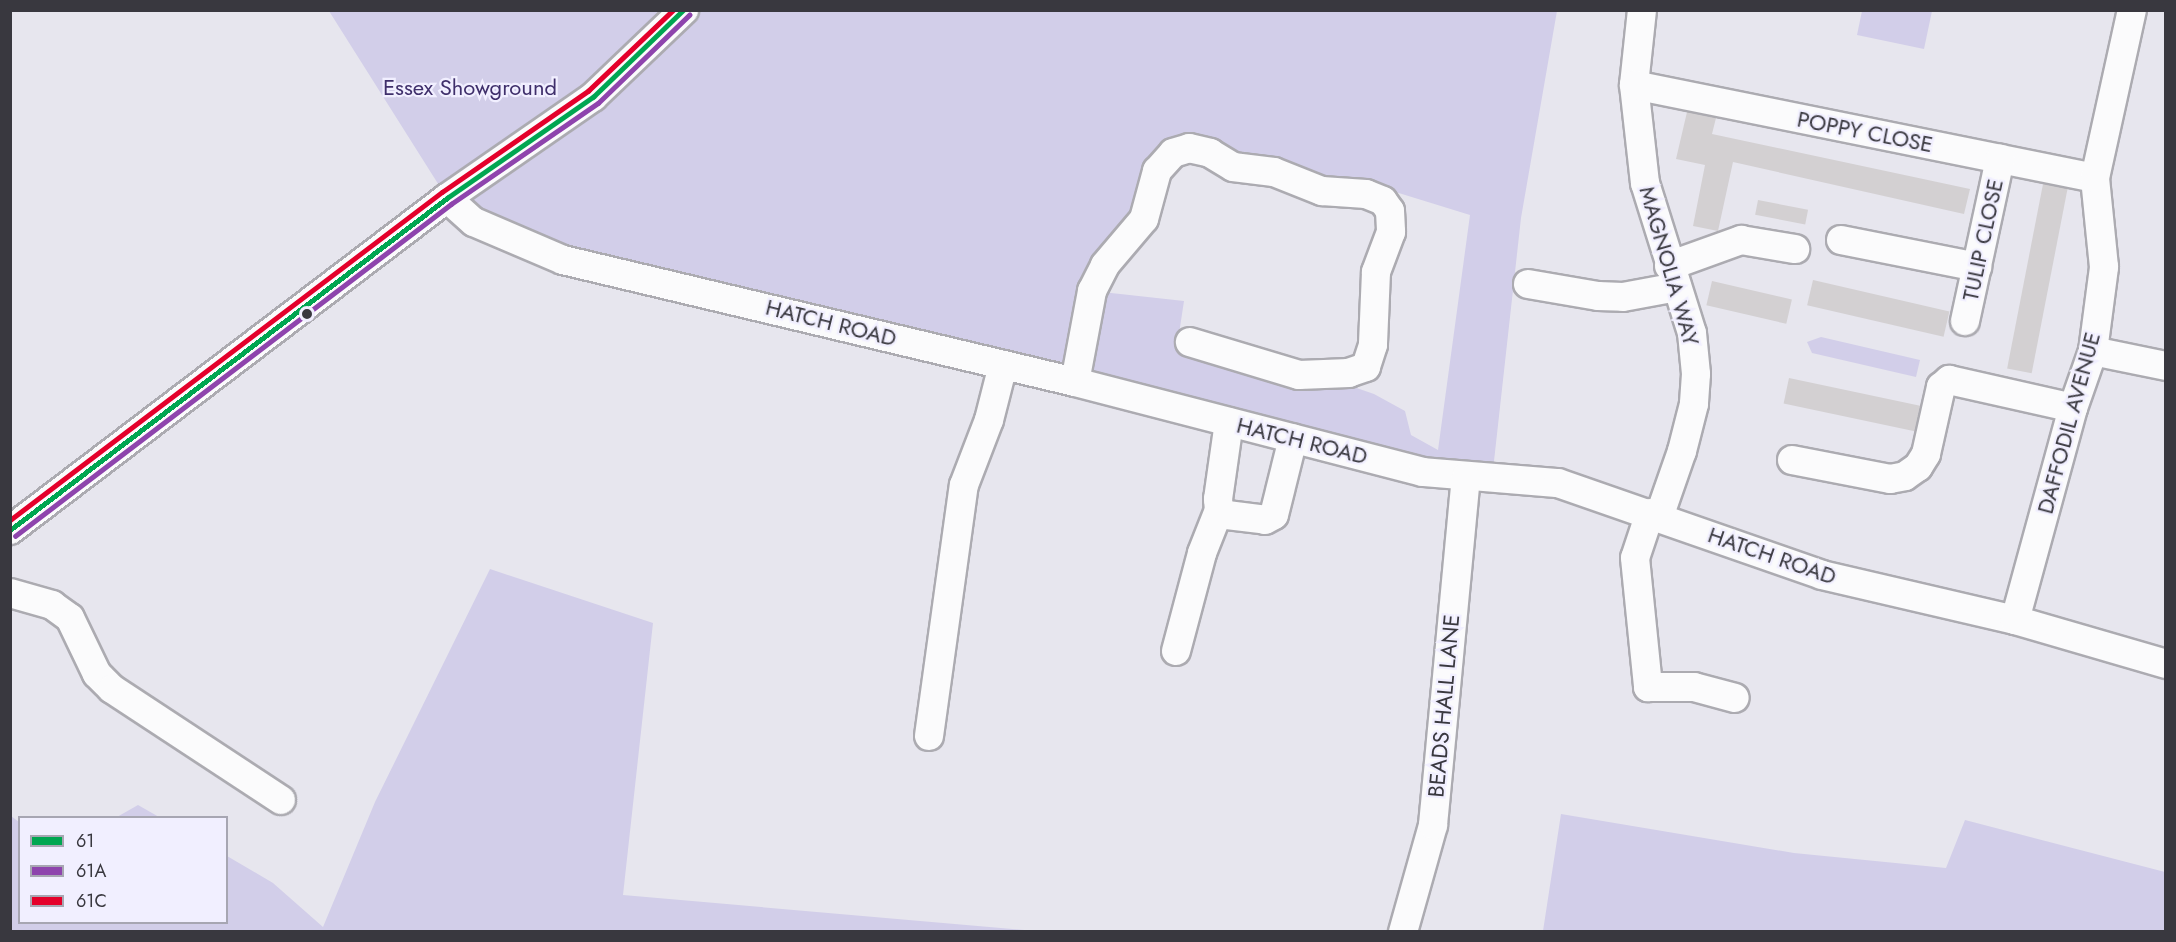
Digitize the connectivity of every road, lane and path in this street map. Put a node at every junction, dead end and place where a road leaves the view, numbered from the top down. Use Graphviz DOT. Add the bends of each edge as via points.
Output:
graph roads {
  1 [pos="684,10"];
  2 [pos="1642,10"];
  3 [pos="2132,10"];
  4 [pos="1634,85"];
  5 [pos="2001,159"];
  6 [pos="2095,178"];
  7 [pos="447,198"];
  8 [pos="1841,240"];
  9 [pos="1795,249"];
  10 [pos="1977,267"];
  11 [pos="1673,277"];
  12 [pos="1528,284"];
  13 [pos="1965,321"];
  14 [pos="1190,342"];
  15 [pos="2093,351"];
  16 [pos="1003,365"];
  17 [pos="2166,366"];
  18 [pos="1075,382"];
  19 [pos="2073,408"];
  20 [pos="1229,422"];
  21 [pos="1293,438"];
  22 [pos="1792,460"];
  23 [pos="1466,478"];
  24 [pos="1220,510"];
  25 [pos="1655,515"];
  26 [pos="10,530"];
  27 [pos="10,593"];
  28 [pos="2015,620"];
  29 [pos="1176,651"];
  30 [pos="2166,664"];
  31 [pos="1735,698"];
  32 [pos="929,736"];
  33 [pos="281,800"];
  34 [pos="1403,932"];
  1 -- 7 [label="street" via="593,97"];
  2 -- 4 [label="street, MAGNOLIA WAY"];
  3 -- 6 [label="street, DAFFODIL AVENUE"];
  4 -- 5 [label="street, POPPY CLOSE"];
  4 -- 11 [label="street, MAGNOLIA WAY" via="1645,183"];
  5 -- 6 [label="street, POPPY CLOSE"];
  5 -- 10 [label="street, TULIP CLOSE"];
  6 -- 15 [label="street, DAFFODIL AVENUE" via="2104,267"];
  7 -- 16 [label="street, HATCH ROAD" via="474,222 563,260"];
  7 -- 26 [label="street"];
  8 -- 10 [label="street" via="1874,237"];
  9 -- 11 [label="street" via="1741,240"];
  10 -- 13 [label="street, TULIP CLOSE"];
  11 -- 12 [label="street" via="1623,297"];
  11 -- 25 [label="street, MAGNOLIA WAY" via="1694,341 1694,394 1682,451"];
  14 -- 18 [label="street" via="1299,375 1349,373 1366,367 1372,345 1376,272 1390,232 1390,211 1383,201 1366,194 1322,190 1288,176 1233,167 1210,153 1189,148 1173,153 1157,171 1144,219 1105,265 1092,291"];
  15 -- 17 [label="street"];
  15 -- 19 [label="street, DAFFODIL AVENUE"];
  16 -- 18 [label="street, HATCH ROAD"];
  16 -- 32 [label="street" via="989,420 964,485"];
  18 -- 20 [label="street, HATCH ROAD"];
  19 -- 22 [label="street" via="1949,380 1941,387 1926,454 1918,467 1905,476 1890,479"];
  19 -- 28 [label="street, DAFFODIL AVENUE"];
  20 -- 21 [label="street, HATCH ROAD"];
  20 -- 24 [label="street" via="1218,487"];
  21 -- 23 [label="street, HATCH ROAD" via="1423,472"];
  21 -- 24 [label="street" via="1274,515 1265,520"];
  23 -- 25 [label="street, HATCH ROAD" via="1558,483"];
  23 -- 34 [label="street, BEADS HALL LANE" via="1433,825"];
  24 -- 29 [label="street" via="1202,553"];
  25 -- 28 [label="street, HATCH ROAD" via="1821,575"];
  25 -- 31 [label="street, MAGNOLIA WAY" via="1635,558 1644,615 1639,689 1694,687"];
  27 -- 33 [label="street" via="52,605 70,618 97,674 112,688"];
  28 -- 30 [label="street, HATCH ROAD"];
}
